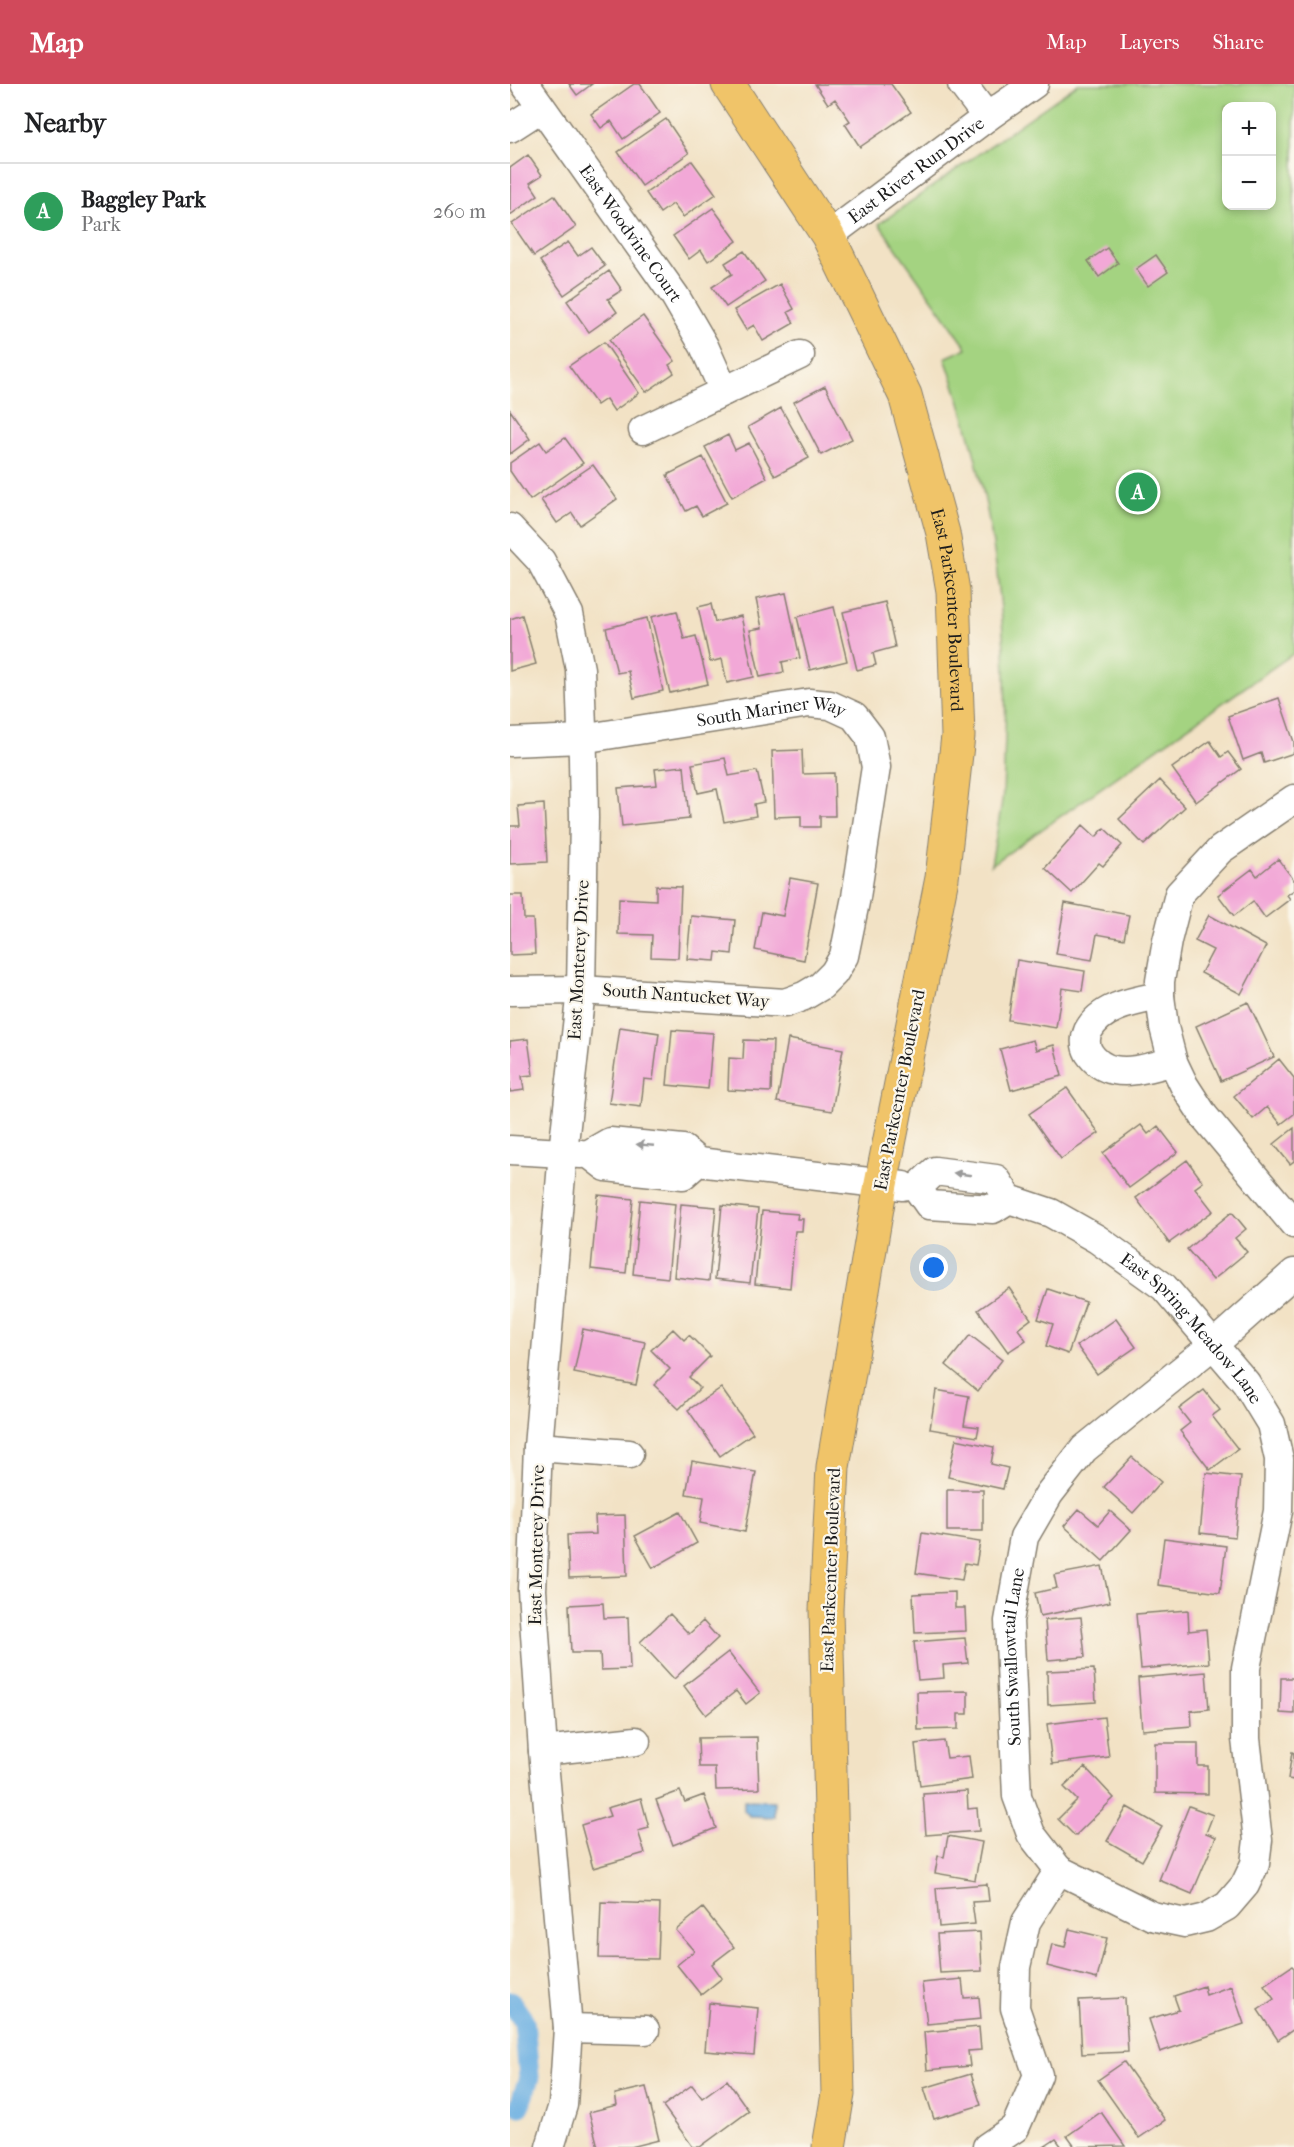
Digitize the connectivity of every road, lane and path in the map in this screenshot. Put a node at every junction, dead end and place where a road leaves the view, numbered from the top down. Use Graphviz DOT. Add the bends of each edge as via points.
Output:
graph roads {
  1 [pos="524,84"];
  2 [pos="728,84"];
  3 [pos="962,84"];
  4 [pos="1034,84"];
  5 [pos="510,93"];
  6 [pos="541,108"];
  7 [pos="987,117"];
  8 [pos="510,128"];
  9 [pos="828,236"];
  10 [pos="800,355"];
  11 [pos="724,390"];
  12 [pos="643,430"];
  13 [pos="510,528"];
  14 [pos="581,739"];
  15 [pos="510,742"];
  16 [pos="1294,799"];
  17 [pos="821,986"];
  18 [pos="581,990"];
  19 [pos="510,991"];
  20 [pos="1160,996"];
  21 [pos="1173,1062"];
  22 [pos="510,1150"];
  23 [pos="576,1153"];
  24 [pos="881,1184"];
  25 [pos="1294,1224"];
  26 [pos="1294,1273"];
  27 [pos="1213,1345"];
  28 [pos="538,1447"];
  29 [pos="629,1454"];
  30 [pos="636,1741"];
  31 [pos="543,1751"];
  32 [pos="1059,1870"];
  33 [pos="568,2028"];
  34 [pos="645,2030"];
  35 [pos="550,2147"];
  36 [pos="829,2147"];
  37 [pos="987,2147"];
  1 -- 5 [label="street"];
  1 -- 6 [label="street, East Woodvine Court"];
  2 -- 9 [label="main road, East Parkcenter Boulevard"];
  3 -- 7 [label="street"];
  4 -- 7 [label="street, East River Run Drive"];
  6 -- 8 [label="street"];
  6 -- 11 [label="street, East Woodvine Court" via="675,296 705,346"];
  7 -- 9 [label="street, East River Run Drive"];
  9 -- 24 [label="main road, East Parkcenter Boulevard" via="905,395 943,533 952,591 958,735 943,866"];
  10 -- 11 [label="street"];
  11 -- 12 [label="street"];
  13 -- 14 [label="street, East Monterey Drive" via="541,561 569,614 580,669"];
  14 -- 15 [label="street, South Mariner Way"];
  14 -- 17 [label="street, South Mariner Way" via="809,703 830,705 854,716 870,737 876,767 844,957"];
  14 -- 18 [label="street, East Monterey Drive"];
  16 -- 20 [label="street" via="1220,850 1179,894 1167,941"];
  17 -- 18 [label="street, South Nantucket Way" via="785,1003"];
  18 -- 19 [label="street, South Nantucket Way"];
  18 -- 23 [label="street, East Monterey Drive"];
  20 -- 21 [label="street"];
  20 -- 21 [label="street" via="1108,1010 1093,1022 1086,1037 1086,1049 1095,1062 1113,1070 1133,1071"];
  21 -- 25 [label="street" via="1204,1116"];
  22 -- 23 [label="street"];
  23 -- 24 [label="street, East Spring Meadow Lane" via="610,1142 683,1149 698,1162"];
  23 -- 28 [label="street, East Monterey Drive"];
  24 -- 27 [label="street, East Spring Meadow Lane" via="917,1188 935,1171 996,1179 1009,1199 1051,1213 1097,1239 1164,1287"];
  24 -- 36 [label="main road, East Parkcenter Boulevard" via="833,1467 826,1610 838,2094"];
  26 -- 27 [label="street, South Swallowtail Lane"];
  27 -- 32 [label="street, South Swallowtail Lane" via="1084,1449 1049,1494 1024,1538 1009,1621 1017,1796 1031,1834"];
  27 -- 32 [label="street, East Spring Meadow Lane" via="1246,1383 1271,1424 1279,1459 1278,1511 1246,1668 1246,1739 1258,1840 1255,1864 1245,1885 1227,1906 1206,1918 1185,1923 1152,1916"];
  28 -- 29 [label="street, East Monterey Drive"];
  28 -- 31 [label="street, East Monterey Drive" via="532,1590"];
  30 -- 31 [label="street"];
  31 -- 33 [label="street, East Monterey Drive"];
  32 -- 37 [label="street" via="1026,1922 1016,1967 1015,2008 1038,2075 1015,2127"];
  33 -- 34 [label="street"];
  33 -- 35 [label="street, East Monterey Drive" via="563,2105"];
}
